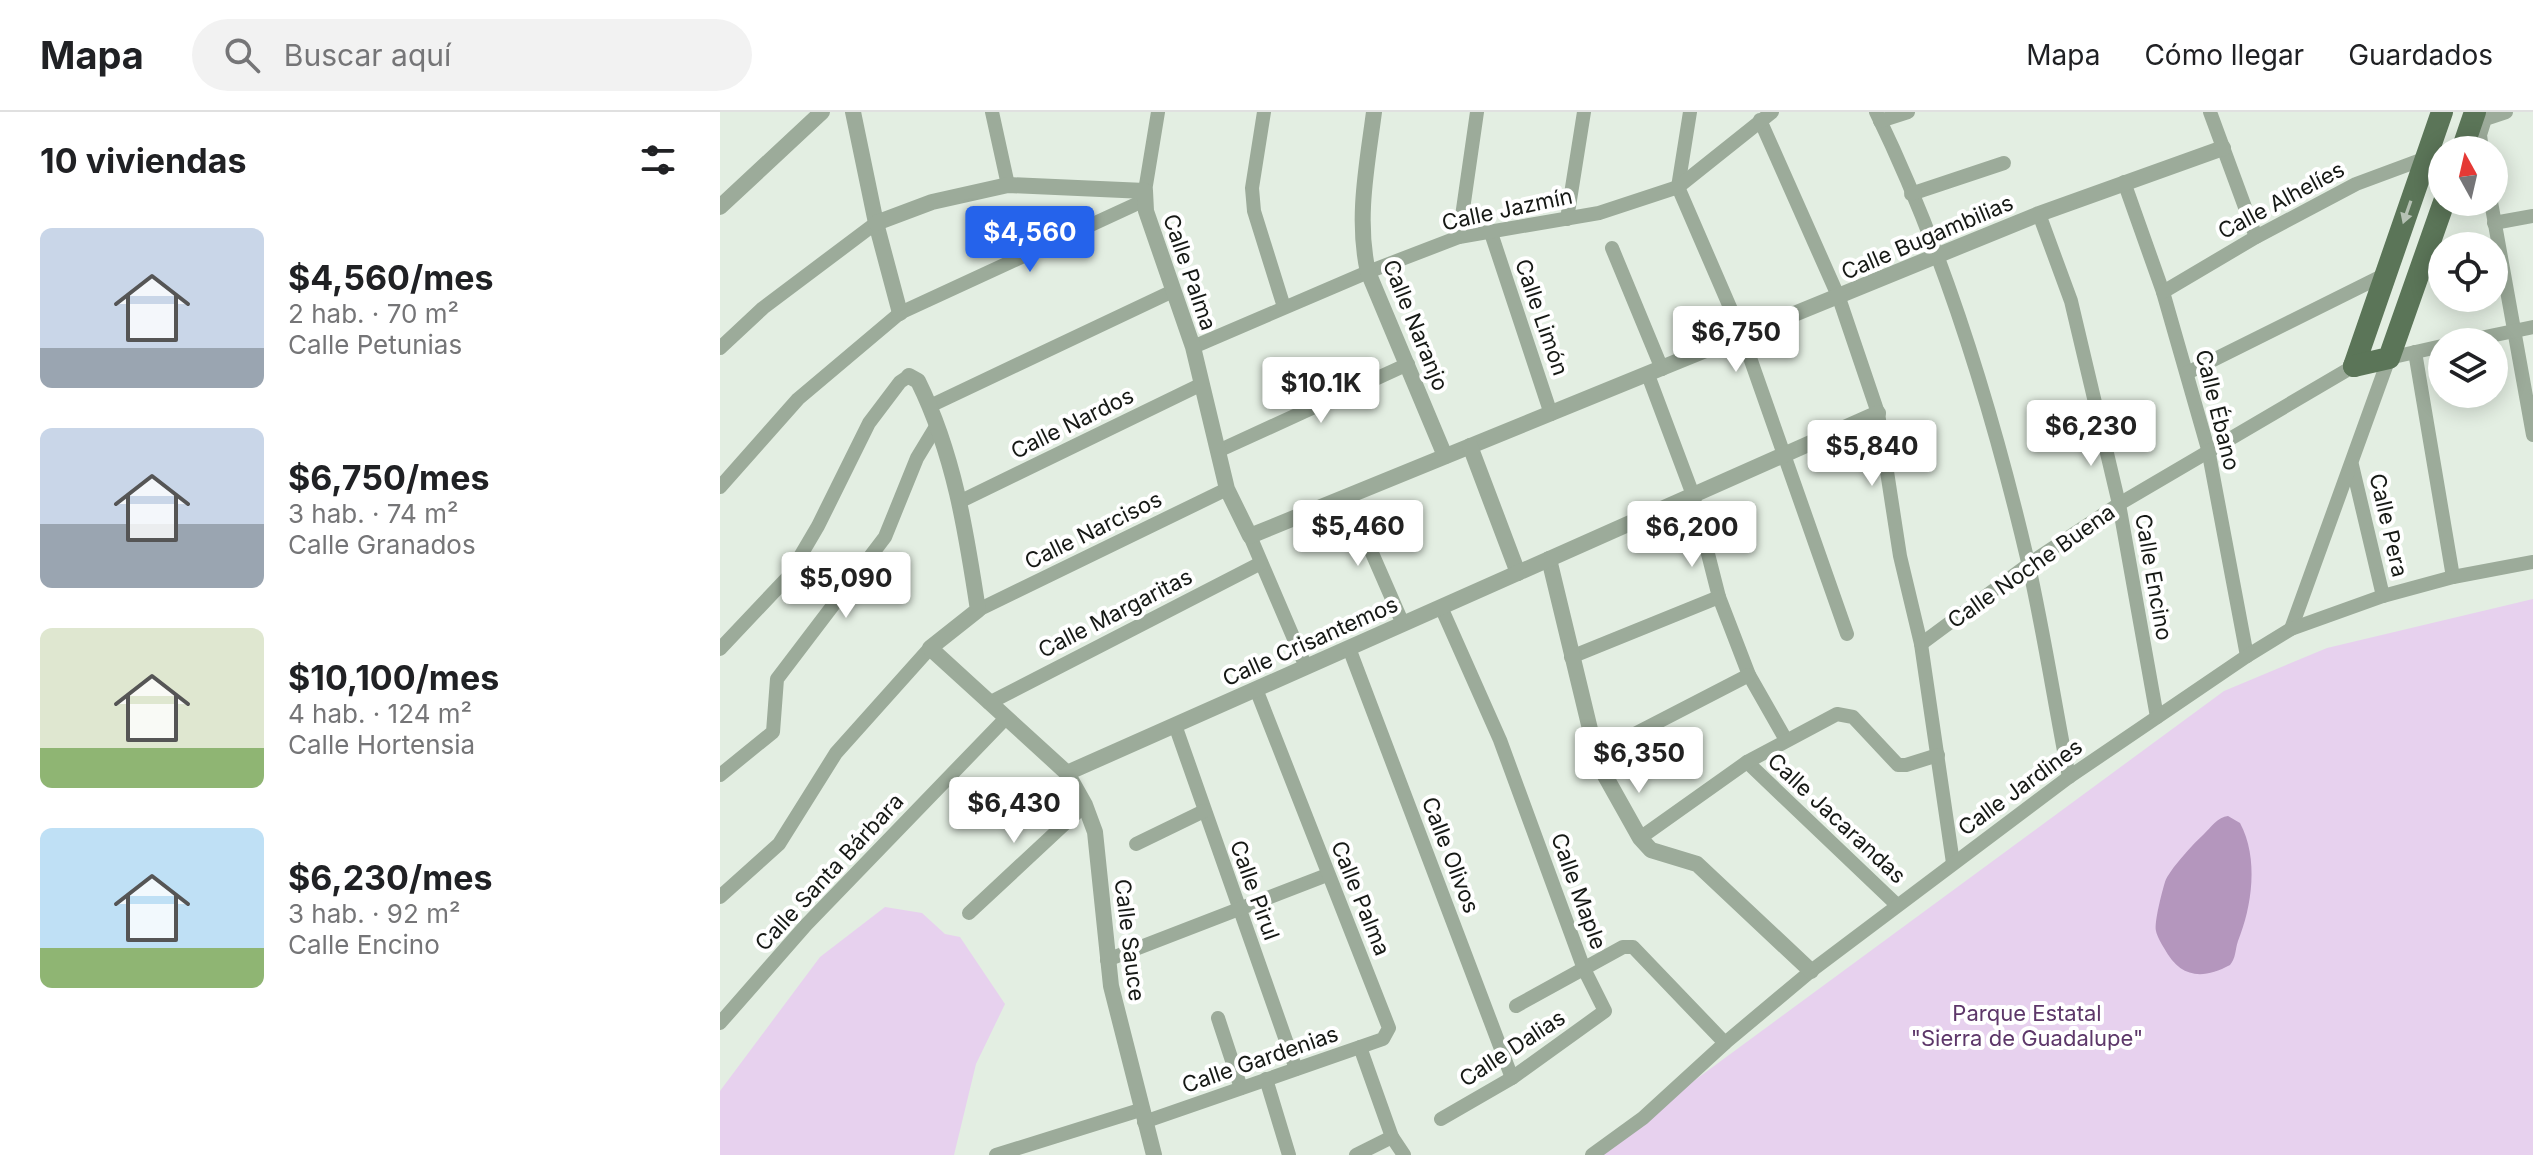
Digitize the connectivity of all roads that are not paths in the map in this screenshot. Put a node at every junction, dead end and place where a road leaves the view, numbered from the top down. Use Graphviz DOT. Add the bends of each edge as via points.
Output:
graph roads {
  1 [pos="822,112"];
  2 [pos="853,112"];
  3 [pos="992,112"];
  4 [pos="1158,112"];
  5 [pos="1264,112"];
  6 [pos="1374,112"];
  7 [pos="1477,112"];
  8 [pos="1584,112"];
  9 [pos="1690,112"];
  10 [pos="1908,112"];
  11 [pos="2210,112"];
  12 [pos="2442,112"];
  13 [pos="2506,112"];
  14 [pos="1766,116"];
  15 [pos="1878,116"];
  16 [pos="2480,116"];
  17 [pos="2469,136"];
  18 [pos="2480,136"];
  19 [pos="2223,148"];
  20 [pos="2426,158"];
  21 [pos="2004,163"];
  22 [pos="2124,182"];
  23 [pos="1008,185"];
  24 [pos="1678,187"];
  25 [pos="1911,194"];
  26 [pos="1145,195"];
  27 [pos="720,207"];
  28 [pos="2039,214"];
  29 [pos="2439,216"];
  30 [pos="2493,216"];
  31 [pos="2533,216"];
  32 [pos="1567,219"];
  33 [pos="876,223"];
  34 [pos="2494,223"];
  35 [pos="1491,233"];
  36 [pos="1459,237"];
  37 [pos="2256,237"];
  38 [pos="1612,248"];
  39 [pos="1937,256"];
  40 [pos="1368,272"];
  41 [pos="2386,274"];
  42 [pos="1173,291"];
  43 [pos="2163,292"];
  44 [pos="1839,298"];
  45 [pos="1284,307"];
  46 [pos="900,313"];
  47 [pos="2533,327"];
  48 [pos="2515,330"];
  49 [pos="2508,332"];
  50 [pos="1742,335"];
  51 [pos="1193,347"];
  52 [pos="720,348"];
  53 [pos="2428,349"];
  54 [pos="2415,352"];
  55 [pos="2389,358"];
  56 [pos="1408,364"];
  57 [pos="2354,366"];
  58 [pos="1655,372"];
  59 [pos="2187,373"];
  60 [pos="909,376"];
  61 [pos="1202,384"];
  62 [pos="930,406"];
  63 [pos="1878,413"];
  64 [pos="1551,414"];
  65 [pos="937,425"];
  66 [pos="2533,435"];
  67 [pos="1470,446"];
  68 [pos="2208,449"];
  69 [pos="1218,451"];
  70 [pos="1785,454"];
  71 [pos="1445,456"];
  72 [pos="2352,465"];
  73 [pos="720,487"];
  74 [pos="1227,489"];
  75 [pos="1693,495"];
  76 [pos="1348,498"];
  77 [pos="961,501"];
  78 [pos="2119,504"];
  79 [pos="1250,536"];
  80 [pos="1549,559"];
  81 [pos="2533,562"];
  82 [pos="1261,563"];
  83 [pos="2029,564"];
  84 [pos="1518,573"];
  85 [pos="2453,577"];
  86 [pos="2383,596"];
  87 [pos="1719,597"];
  88 [pos="1441,607"];
  89 [pos="978,610"];
  90 [pos="1403,624"];
  91 [pos="2291,629"];
  92 [pos="1847,634"];
  93 [pos="1921,644"];
  94 [pos="930,648"];
  95 [pos="1349,648"];
  96 [pos="720,649"];
  97 [pos="2247,656"];
  98 [pos="1571,657"];
  99 [pos="1306,667"];
  100 [pos="1749,675"];
  101 [pos="1256,689"];
  102 [pos="989,703"];
  103 [pos="2157,717"];
  104 [pos="1005,719"];
  105 [pos="1175,725"];
  106 [pos="1786,740"];
  107 [pos="1596,754"];
  108 [pos="1938,755"];
  109 [pos="1747,762"];
  110 [pos="1067,773"];
  111 [pos="720,775"];
  112 [pos="2069,777"];
  113 [pos="1085,805"];
  114 [pos="1204,811"];
  115 [pos="1640,838"];
  116 [pos="1136,844"];
  117 [pos="1953,863"];
  118 [pos="1327,875"];
  119 [pos="720,897"];
  120 [pos="1897,905"];
  121 [pos="1238,910"];
  122 [pos="969,913"];
  123 [pos="1107,960"];
  124 [pos="1584,969"];
  125 [pos="1811,971"];
  126 [pos="1516,1006"];
  127 [pos="1605,1011"];
  128 [pos="1218,1018"];
  129 [pos="720,1023"];
  130 [pos="1388,1034"];
  131 [pos="1725,1043"];
  132 [pos="1360,1047"];
  133 [pos="1296,1069"];
  134 [pos="1512,1078"];
  135 [pos="1266,1079"];
  136 [pos="1241,1088"];
  137 [pos="1142,1116"];
  138 [pos="1441,1119"];
  139 [pos="1392,1137"];
  140 [pos="996,1155"];
  141 [pos="1154,1155"];
  142 [pos="1289,1155"];
  143 [pos="1356,1155"];
  144 [pos="1404,1155"];
  145 [pos="1592,1155"];
  1 -- 27 [label="street"];
  2 -- 33 [label="street"];
  3 -- 23 [label="street"];
  4 -- 26 [label="street, Calle Palma"];
  5 -- 45 [label="street" via="1252,188 1254,211"];
  6 -- 40 [label="street, Calle Naranjo" via="1362,210 1361,243"];
  7 -- 36 [label="street"];
  8 -- 32 [label="street"];
  9 -- 24 [label="street"];
  10 -- 15 [label="street"];
  11 -- 19 [label="street"];
  12 -- 20 [label="main road"];
  13 -- 16 [label="street"];
  14 -- 24 [label="street, Calle Jazmín"];
  14 -- 44 [label="street"];
  15 -- 25 [label="street"];
  16 -- 17 [label="main road"];
  16 -- 18 [label="street"];
  19 -- 22 [label="street, Calle Bugambilias"];
  19 -- 37 [label="street"];
  20 -- 37 [label="street, Calle Alhelíes" via="2356,184"];
  20 -- 41 [label="main road, one-way"];
  21 -- 25 [label="street"];
  22 -- 28 [label="street, Calle Bugambilias"];
  22 -- 43 [label="street, Calle Ébano"];
  23 -- 26 [label="street"];
  23 -- 33 [label="street" via="932,202"];
  24 -- 32 [label="street, Calle Jazmín"];
  24 -- 50 [label="street"];
  25 -- 39 [label="street"];
  26 -- 42 [label="street, Calle Palma"];
  26 -- 46 [label="street"];
  28 -- 39 [label="street, Calle Bugambilias"];
  28 -- 78 [label="street, Calle Encino" via="2071,301"];
  29 -- 55 [label="main road"];
  30 -- 34 [label="street"];
  31 -- 34 [label="street"];
  32 -- 35 [label="street, Calle Jazmín"];
  33 -- 46 [label="street"];
  33 -- 52 [label="street" via="773,300"];
  34 -- 48 [label="street"];
  35 -- 36 [label="street, Calle Jazmín"];
  35 -- 64 [label="street, Calle Limón"];
  36 -- 40 [label="street, Calle Jazmín"];
  37 -- 43 [label="street, Calle Alhelíes"];
  38 -- 58 [label="street, Calle Jacarandas"];
  39 -- 44 [label="street, Calle Bugambilias"];
  39 -- 83 [label="street" via="1989,410"];
  40 -- 45 [label="street, Calle Jazmín"];
  40 -- 56 [label="street, Calle Naranjo"];
  41 -- 57 [label="main road"];
  41 -- 59 [label="street"];
  42 -- 51 [label="street, Calle Palma"];
  42 -- 62 [label="street"];
  43 -- 59 [label="street, Calle Ébano"];
  44 -- 50 [label="street, Calle Bugambilias"];
  44 -- 63 [label="street"];
  45 -- 51 [label="street, Calle Jazmín"];
  46 -- 73 [label="street" via="798,399"];
  47 -- 48 [label="street"];
  48 -- 49 [label="street"];
  48 -- 66 [label="street"];
  50 -- 58 [label="street, Calle Bugambilias"];
  50 -- 70 [label="street"];
  51 -- 61 [label="street, Calle Palma"];
  53 -- 54 [label="street, Calle Noche Buena"];
  54 -- 55 [label="street, Calle Noche Buena"];
  54 -- 85 [label="street"];
  55 -- 57 [label="main road, Calle Noche Buena"];
  55 -- 72 [label="street"];
  56 -- 69 [label="street"];
  56 -- 71 [label="street, Calle Naranjo"];
  57 -- 68 [label="street, Calle Noche Buena"];
  58 -- 64 [label="street, Calle Bugambilias"];
  58 -- 75 [label="street, Calle Jacarandas"];
  59 -- 68 [label="street, Calle Ébano"];
  60 -- 62 [label="street" via="918,381"];
  60 -- 96 [label="street" via="869,423 788,577"];
  61 -- 69 [label="street, Calle Palma"];
  61 -- 77 [label="street, Calle Nardos"];
  62 -- 65 [label="street"];
  63 -- 70 [label="street, Calle Crisantemos"];
  63 -- 93 [label="street" via="1900,556"];
  64 -- 67 [label="street, Calle Bugambilias"];
  65 -- 77 [label="street"];
  65 -- 111 [label="street" via="917,458 885,537 777,679 773,732"];
  67 -- 71 [label="street, Calle Bugambilias"];
  67 -- 84 [label="street"];
  68 -- 78 [label="street, Calle Noche Buena"];
  68 -- 97 [label="street, Calle Ébano"];
  69 -- 74 [label="street, Calle Palma"];
  70 -- 75 [label="street, Calle Crisantemos"];
  70 -- 92 [label="street"];
  71 -- 76 [label="street, Calle Bugambilias"];
  72 -- 86 [label="street, Calle Pera"];
  72 -- 91 [label="street"];
  74 -- 79 [label="street, Calle Palma"];
  74 -- 89 [label="street, Calle Narcisos"];
  75 -- 80 [label="street, Calle Crisantemos"];
  75 -- 87 [label="street, Calle Jacarandas"];
  76 -- 79 [label="street, Calle Bugambilias"];
  76 -- 90 [label="street"];
  77 -- 89 [label="street"];
  78 -- 83 [label="street, Calle Noche Buena"];
  78 -- 103 [label="street, Calle Encino"];
  79 -- 82 [label="street, Calle Palma"];
  80 -- 84 [label="street, Calle Crisantemos"];
  80 -- 98 [label="street"];
  81 -- 85 [label="street, Calle Jardines"];
  82 -- 99 [label="street, Calle Palma"];
  82 -- 102 [label="street, Calle Margaritas"];
  83 -- 93 [label="street, Calle Noche Buena"];
  83 -- 112 [label="street"];
  84 -- 88 [label="street, Calle Crisantemos"];
  85 -- 86 [label="street, Calle Jardines"];
  86 -- 91 [label="street, Calle Jardines"];
  87 -- 98 [label="street"];
  87 -- 100 [label="street, Calle Jacarandas"];
  88 -- 90 [label="street, Calle Crisantemos"];
  88 -- 124 [label="street, Calle Maple" via="1500,740"];
  89 -- 94 [label="street"];
  90 -- 95 [label="street, Calle Crisantemos"];
  91 -- 97 [label="street, Calle Jardines"];
  93 -- 108 [label="street"];
  94 -- 102 [label="street, Calle Sauce"];
  94 -- 119 [label="street" via="836,753 779,844"];
  95 -- 99 [label="street, Calle Crisantemos"];
  95 -- 134 [label="street, Calle Olivos"];
  97 -- 103 [label="street, Calle Jardines"];
  98 -- 107 [label="street"];
  99 -- 101 [label="street, Calle Crisantemos"];
  100 -- 106 [label="street, Calle Jacarandas"];
  100 -- 107 [label="street"];
  101 -- 105 [label="street, Calle Crisantemos"];
  101 -- 118 [label="street, Calle Palma"];
  102 -- 104 [label="street, Calle Sauce"];
  103 -- 112 [label="street, Calle Jardines"];
  104 -- 110 [label="street, Calle Sauce"];
  104 -- 129 [label="street, Calle Santa Bárbara" via="806,925"];
  105 -- 110 [label="street, Calle Crisantemos"];
  105 -- 114 [label="street, Calle Pirul"];
  106 -- 108 [label="street" via="1846,713 1898,765"];
  106 -- 109 [label="street"];
  107 -- 115 [label="street"];
  108 -- 117 [label="street"];
  109 -- 115 [label="street"];
  109 -- 120 [label="street, Calle Jacarandas"];
  110 -- 113 [label="street, Calle Sauce"];
  112 -- 117 [label="street, Calle Jardines"];
  113 -- 122 [label="street"];
  113 -- 123 [label="street, Calle Sauce" via="1095,832"];
  114 -- 116 [label="street"];
  114 -- 121 [label="street, Calle Pirul"];
  115 -- 125 [label="street" via="1651,850 1697,864"];
  117 -- 120 [label="street, Calle Jardines"];
  118 -- 121 [label="street"];
  118 -- 130 [label="street, Calle Palma"];
  120 -- 125 [label="street, Calle Jardines"];
  121 -- 123 [label="street"];
  121 -- 133 [label="street, Calle Pirul"];
  123 -- 137 [label="street, Calle Sauce"];
  124 -- 126 [label="street"];
  124 -- 127 [label="street, Calle Maple"];
  124 -- 131 [label="street" via="1623,947 1633,947"];
  125 -- 131 [label="street, Calle Jardines"];
  127 -- 134 [label="street, Calle Dalias"];
  128 -- 136 [label="street"];
  130 -- 132 [label="street, Calle Gardenias"];
  131 -- 145 [label="street, Calle Jardines" via="1643,1118"];
  132 -- 133 [label="street, Calle Gardenias"];
  132 -- 139 [label="street"];
  133 -- 135 [label="street, Calle Gardenias"];
  134 -- 138 [label="street, Calle Dalias"];
  135 -- 136 [label="street, Calle Gardenias"];
  135 -- 142 [label="street"];
  136 -- 137 [label="street, Calle Gardenias"];
  137 -- 140 [label="street, Calle Gardenias"];
  137 -- 141 [label="street, Calle Sauce"];
  139 -- 143 [label="street"];
  139 -- 144 [label="street"];
}
